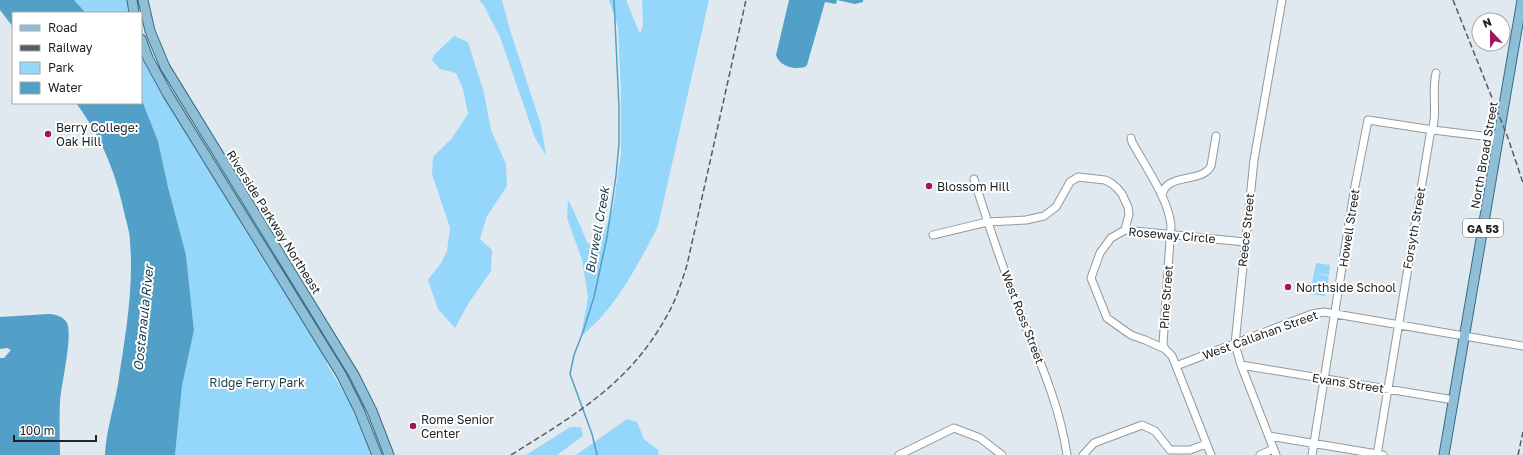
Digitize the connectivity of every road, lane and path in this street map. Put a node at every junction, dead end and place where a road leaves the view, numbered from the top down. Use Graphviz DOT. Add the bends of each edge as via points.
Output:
graph roads {
  1 [pos="132,0"];
  2 [pos="143,0"];
  3 [pos="1282,0"];
  4 [pos="1522,0"];
  5 [pos="134,12"];
  6 [pos="142,42"];
  7 [pos="1436,73"];
  8 [pos="1432,130"];
  9 [pos="1216,136"];
  10 [pos="1131,138"];
  11 [pos="1499,138"];
  12 [pos="974,179"];
  13 [pos="1162,196"];
  14 [pos="987,222"];
  15 [pos="1125,230"];
  16 [pos="1171,233"];
  17 [pos="933,235"];
  18 [pos="1246,242"];
  19 [pos="1334,314"];
  20 [pos="1398,325"];
  21 [pos="1464,337"];
  22 [pos="1235,344"];
  23 [pos="1523,346"];
  24 [pos="1165,349"];
  25 [pos="1176,366"];
  26 [pos="1241,366"];
  27 [pos="1324,379"];
  28 [pos="1387,389"];
  29 [pos="1454,400"];
  30 [pos="1269,436"];
  31 [pos="1314,443"];
  32 [pos="1206,444"];
  33 [pos="1275,452"];
  34 [pos="377,455"];
  35 [pos="389,455"];
  36 [pos="899,455"];
  37 [pos="1002,455"];
  38 [pos="1067,455"];
  39 [pos="1083,455"];
  40 [pos="1211,455"];
  41 [pos="1260,455"];
  42 [pos="1312,455"];
  43 [pos="1379,455"];
  44 [pos="1444,455"];
  1 -- 5 [label="main road"];
  2 -- 35 [label="main road, Riverside Parkway Northeast" via="150,31 165,67 351,370 372,411"];
  3 -- 18 [label="street, Reece Street" via="1254,160"];
  4 -- 11 [label="main road, North Broad Street / GA 53"];
  6 -- 34 [label="main road, Riverside Parkway Northeast" via="148,58 168,93 341,374"];
  7 -- 8 [label="street, Forsyth Street" via="1433,84"];
  8 -- 11 [label="street"];
  8 -- 19 [label="street, Howell Street" via="1368,120"];
  8 -- 20 [label="street, Forsyth Street"];
  9 -- 13 [label="street" via="1209,171 1173,183 1164,188"];
  10 -- 13 [label="street, Pine Street"];
  11 -- 21 [label="main road, North Broad Street / GA 53"];
  12 -- 14 [label="street, West Ross Street"];
  13 -- 16 [label="street, Pine Street" via="1170,216"];
  14 -- 15 [label="street" via="1026,220 1044,216 1056,206 1070,182 1083,177 1105,180 1122,194 1129,214"];
  14 -- 17 [label="street"];
  14 -- 38 [label="street, West Ross Street" via="1049,385"];
  15 -- 16 [label="street, Roseway Circle"];
  15 -- 24 [label="street, Roseway Circle" via="1111,238 1100,253 1091,278 1107,318 1131,336"];
  16 -- 18 [label="street, Roseway Circle"];
  16 -- 24 [label="street, Pine Street" via="1163,338"];
  18 -- 22 [label="street, Reece Street"];
  19 -- 20 [label="street, West Callahan Street"];
  19 -- 22 [label="street, West Callahan Street" via="1312,314"];
  19 -- 27 [label="street, Howell Street"];
  20 -- 21 [label="street, West Callahan Street"];
  20 -- 28 [label="street, Forsyth Street"];
  21 -- 23 [label="street, West Callahan Street"];
  21 -- 29 [label="main road, North Broad Street / GA 53"];
  22 -- 25 [label="street, West Callahan Street"];
  22 -- 26 [label="street, Reece Street"];
  24 -- 25 [label="street, Pine Street" via="1172,356"];
  25 -- 32 [label="street, Pine Street"];
  26 -- 27 [label="street, Evans Street"];
  26 -- 30 [label="street, Reece Street"];
  27 -- 28 [label="street, Evans Street"];
  27 -- 31 [label="street, Howell Street"];
  28 -- 29 [label="street, Evans Street"];
  28 -- 43 [label="street, Forsyth Street"];
  29 -- 44 [label="main road, North Broad Street / GA 53"];
  30 -- 31 [label="street"];
  30 -- 33 [label="street, Reece Street"];
  31 -- 42 [label="street, Howell Street"];
  31 -- 43 [label="street"];
  32 -- 39 [label="street" via="1190,450 1170,450 1155,431 1142,426 1094,444"];
  32 -- 40 [label="street, Pine Street"];
  33 -- 41 [label="street"];
  36 -- 37 [label="street" via="954,428 980,438"];
}
